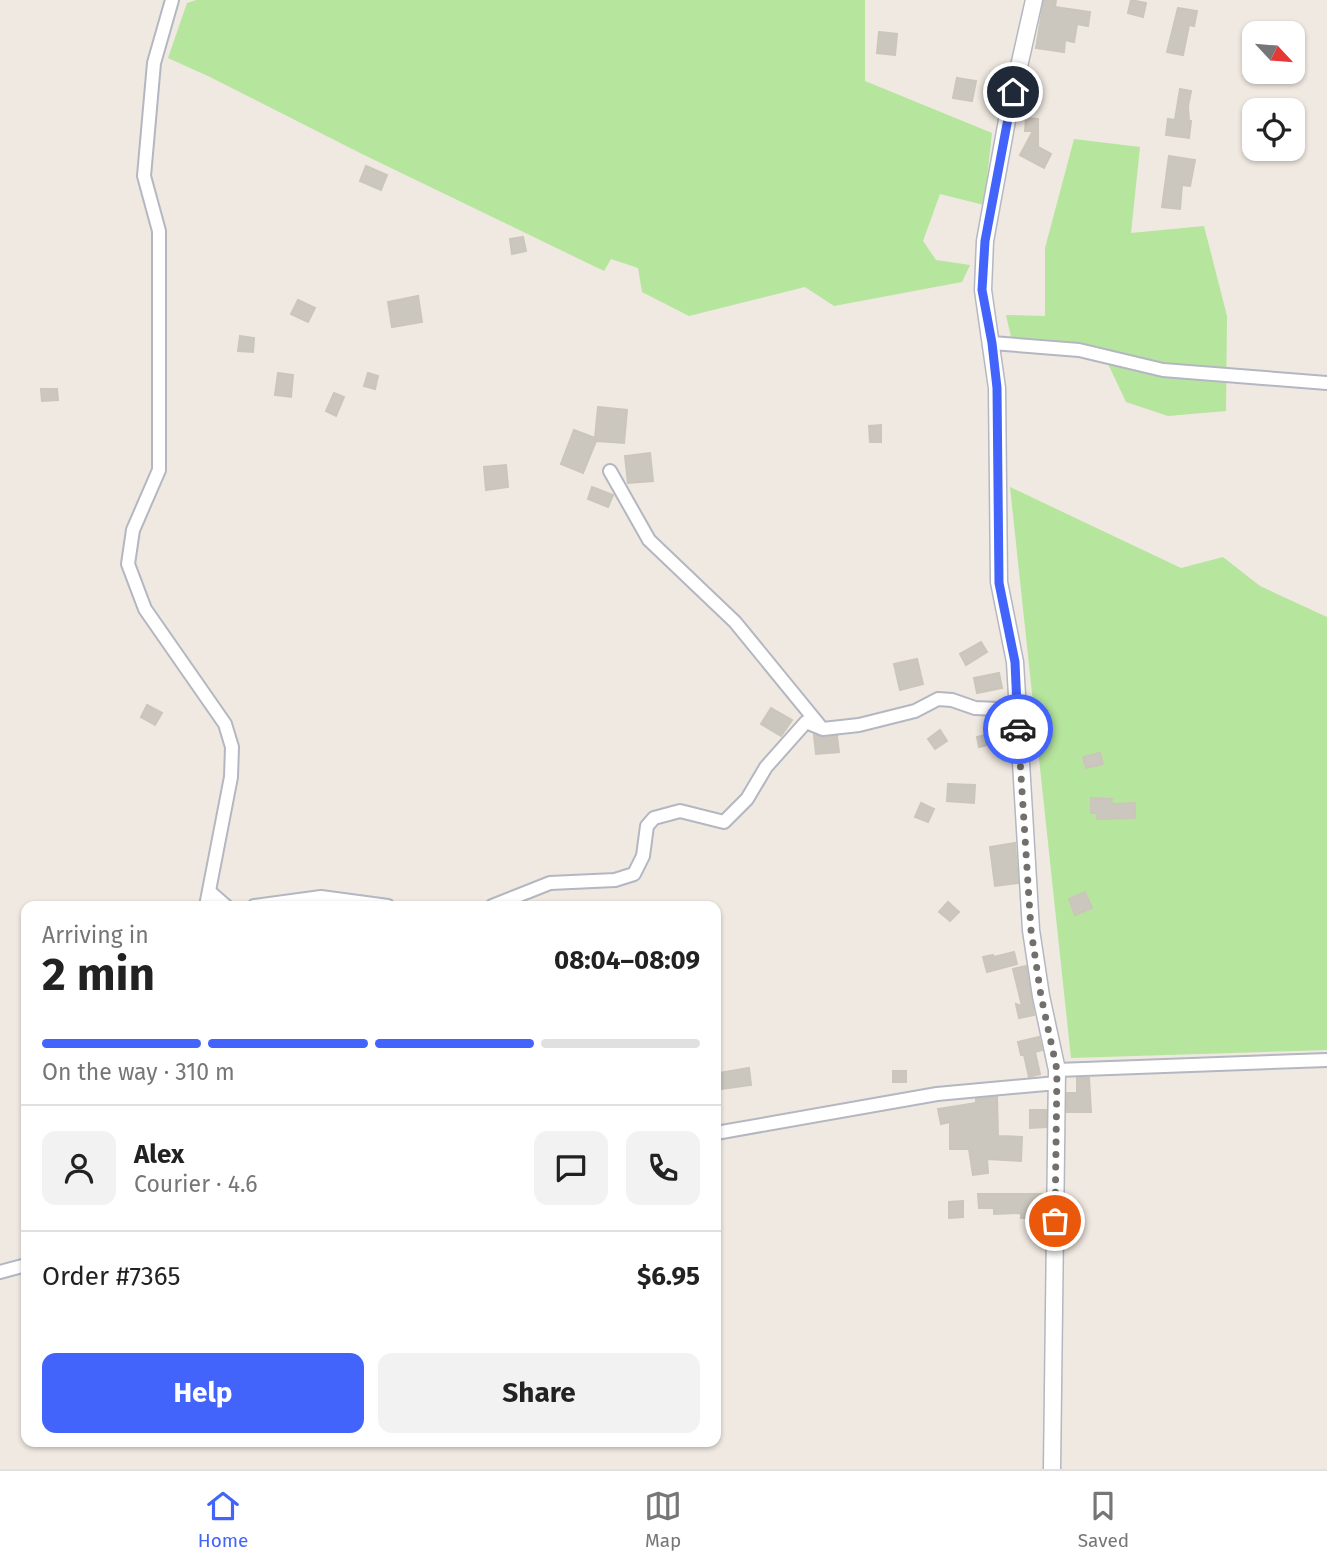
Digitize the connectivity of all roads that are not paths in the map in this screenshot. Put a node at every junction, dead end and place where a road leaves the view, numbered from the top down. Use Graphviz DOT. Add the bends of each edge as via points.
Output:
graph roads {
  1 [pos="172,0"];
  2 [pos="1034,0"];
  3 [pos="992,343"];
  4 [pos="1327,383"];
  5 [pos="610,471"];
  6 [pos="1017,705"];
  7 [pos="823,729"];
  8 [pos="210,892"];
  9 [pos="207,901"];
  10 [pos="220,901"];
  11 [pos="291,901"];
  12 [pos="351,901"];
  13 [pos="505,901"];
  14 [pos="1327,1060"];
  15 [pos="1057,1077"];
  16 [pos="721,1132"];
  17 [pos="21,1266"];
  18 [pos="0,1272"];
  19 [pos="1052,1469"];
  1 -- 8 [label="street" via="154,63 144,176 159,231 159,470 133,530 128,564 145,610 225,724 232,747 231,777"];
  2 -- 3 [label="street" via="985,241 982,290"];
  3 -- 4 [label="street" via="1079,350 1163,370"];
  3 -- 6 [label="street" via="997,388 999,583 1015,662"];
  5 -- 7 [label="street" via="649,540 734,622"];
  6 -- 7 [label="street" via="975,708 938,699 886,719"];
  6 -- 15 [label="street" via="1031,930"];
  7 -- 13 [label="street" via="806,722 724,822 680,811 654,818 647,826 643,856 634,874 615,880 550,883"];
  8 -- 9 [label="street"];
  8 -- 10 [label="street"];
  11 -- 12 [label="street" via="321,897"];
  14 -- 15 [label="street"];
  15 -- 16 [label="street"];
  15 -- 19 [label="street"];
  17 -- 18 [label="street"];
}
